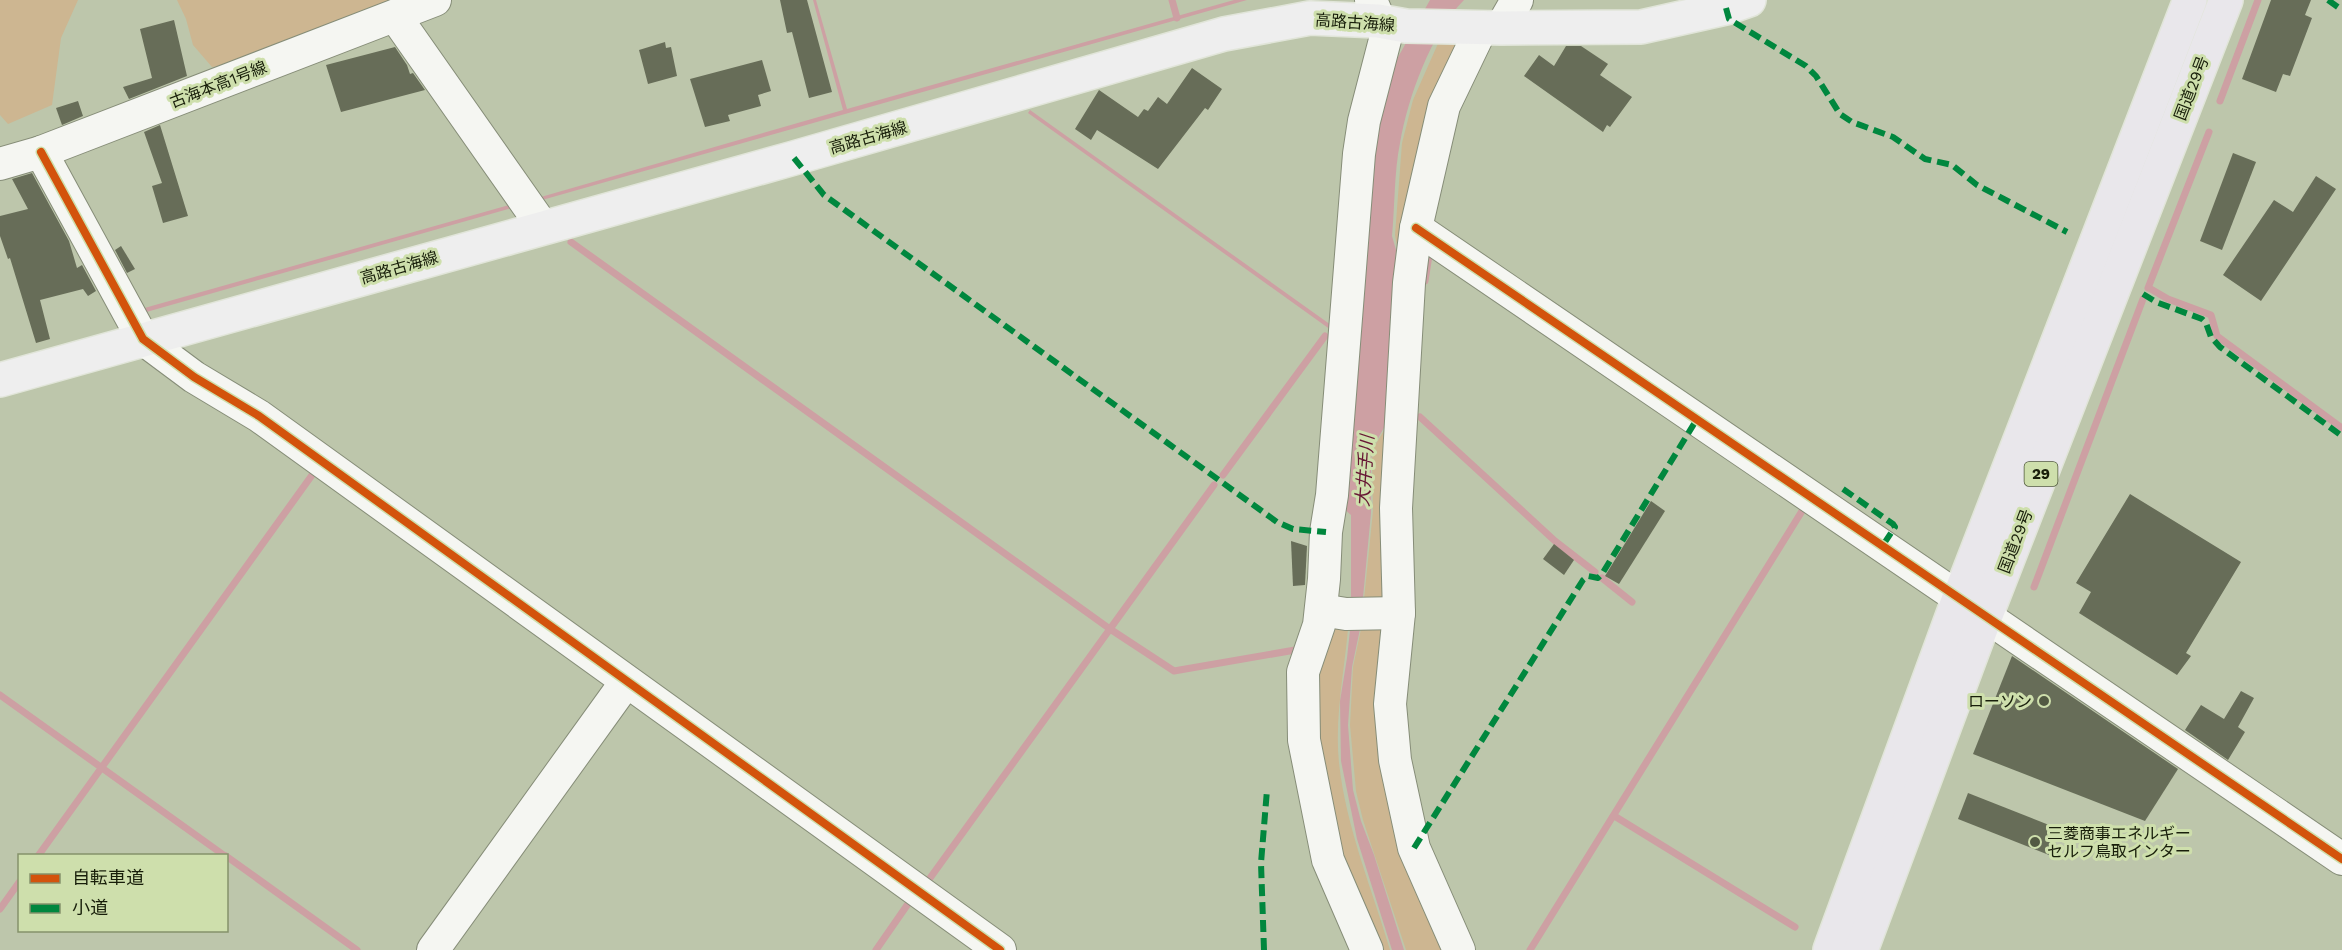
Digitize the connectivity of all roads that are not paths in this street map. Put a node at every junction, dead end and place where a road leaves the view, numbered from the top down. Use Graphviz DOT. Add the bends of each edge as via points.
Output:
graph roads {
  1 [pos="435,0"];
  2 [pos="1517,0"];
  3 [pos="1749,0"];
  4 [pos="2190,0"];
  5 [pos="2226,0"];
  6 [pos="1386,12"];
  7 [pos="395,16"];
  8 [pos="1483,27"];
  9 [pos="41,152"];
  10 [pos="0,164"];
  11 [pos="543,227"];
  12 [pos="1416,228"];
  13 [pos="143,339"];
  14 [pos="0,380"];
  15 [pos="1959,598"];
  16 [pos="1344,612"];
  17 [pos="1399,613"];
  18 [pos="1986,615"];
  19 [pos="626,682"];
  20 [pos="2342,859"];
  21 [pos="433,950"];
  22 [pos="1000,950"];
  23 [pos="1367,950"];
  24 [pos="1458,950"];
  25 [pos="1830,950"];
  26 [pos="1861,950"];
  1 -- 7 [label="street, 古海本高1号線"];
  2 -- 8 [label="street"];
  3 -- 8 [label="main road, 高路古海線" via="1641,27"];
  4 -- 15 [label="highway, 国道29号 / 29"];
  5 -- 18 [label="highway, 国道29号 / 29"];
  6 -- 8 [label="main road, 高路古海線"];
  6 -- 11 [label="main road, 高路古海線" via="1310,18 1224,34"];
  6 -- 16 [label="street" via="1386,36 1359,154 1326,532"];
  7 -- 9 [label="street, 古海本高1号線"];
  7 -- 11 [label="street"];
  8 -- 12 [label="street" via="1444,106"];
  9 -- 10 [label="street, 古海本高1号線"];
  9 -- 13 [label="street"];
  11 -- 13 [label="main road, 高路古海線"];
  12 -- 15 [label="street"];
  12 -- 17 [label="street" via="1408,283 1396,508"];
  13 -- 14 [label="main road, 高路古海線"];
  13 -- 19 [label="street" via="194,377 259,416"];
  15 -- 18 [label="street"];
  15 -- 25 [label="highway, 国道29号 / 29"];
  16 -- 17 [label="street"];
  16 -- 23 [label="street" via="1319,625 1303,672 1304,740 1328,860"];
  17 -- 24 [label="street" via="1390,704 1395,760 1414,848"];
  18 -- 20 [label="street"];
  18 -- 26 [label="highway, 国道29号 / 29"];
  19 -- 21 [label="street"];
  19 -- 22 [label="street"];
}
